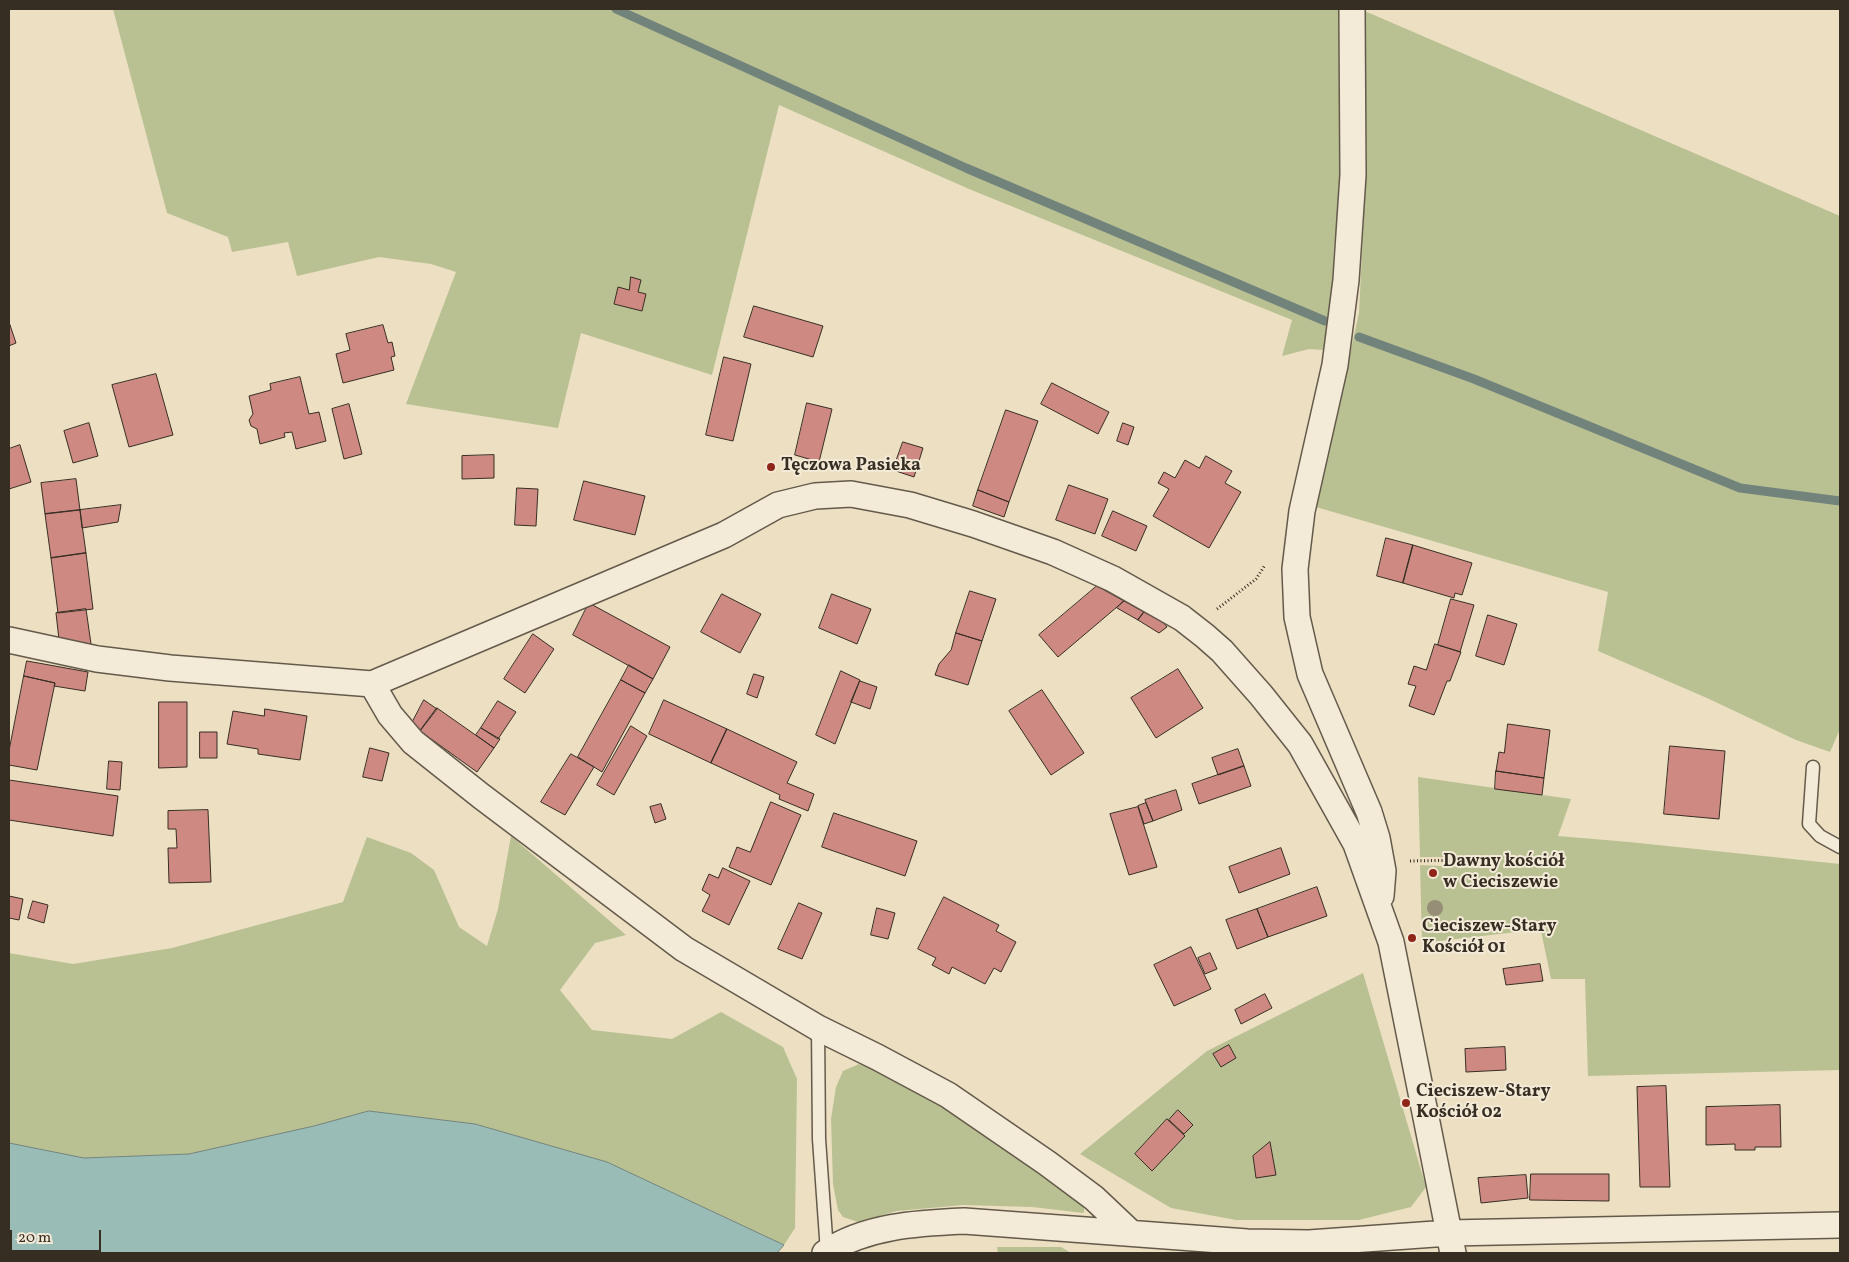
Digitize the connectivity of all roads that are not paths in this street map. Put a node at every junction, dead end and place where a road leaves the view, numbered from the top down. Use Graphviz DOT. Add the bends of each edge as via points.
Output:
graph roads {
  1 [pos="1352,9"];
  2 [pos="9,640"];
  3 [pos="372,684"];
  4 [pos="1813,766"];
  5 [pos="1840,847"];
  6 [pos="1379,906"];
  7 [pos="818,1028"];
  8 [pos="1840,1225"];
  9 [pos="1131,1233"];
  10 [pos="1451,1243"];
  11 [pos="1309,1248"];
  12 [pos="826,1252"];
  1 -- 6 [label="street" via="1352,175 1346,280 1335,365 1302,511 1295,569 1297,617 1310,674 1352,770 1377,838 1383,879"];
  2 -- 3 [label="street" via="97,659 170,668"];
  3 -- 6 [label="street" via="724,535 778,505 815,496 851,494 910,505 1053,552 1113,579 1182,618 1205,636 1261,695 1300,744 1356,844"];
  3 -- 7 [label="street" via="390,715 413,742 481,796 684,949"];
  4 -- 5 [label="lane" via="1809,824 1820,836"];
  6 -- 10 [label="street" via="1390,942"];
  7 -- 9 [label="street" via="948,1095 1094,1198"];
  7 -- 12 [label="lane" via="819,1139"];
  8 -- 10 [label="street"];
  9 -- 11 [label="street"];
  9 -- 12 [label="street" via="964,1221 928,1222 860,1235"];
  10 -- 11 [label="street"];
}
